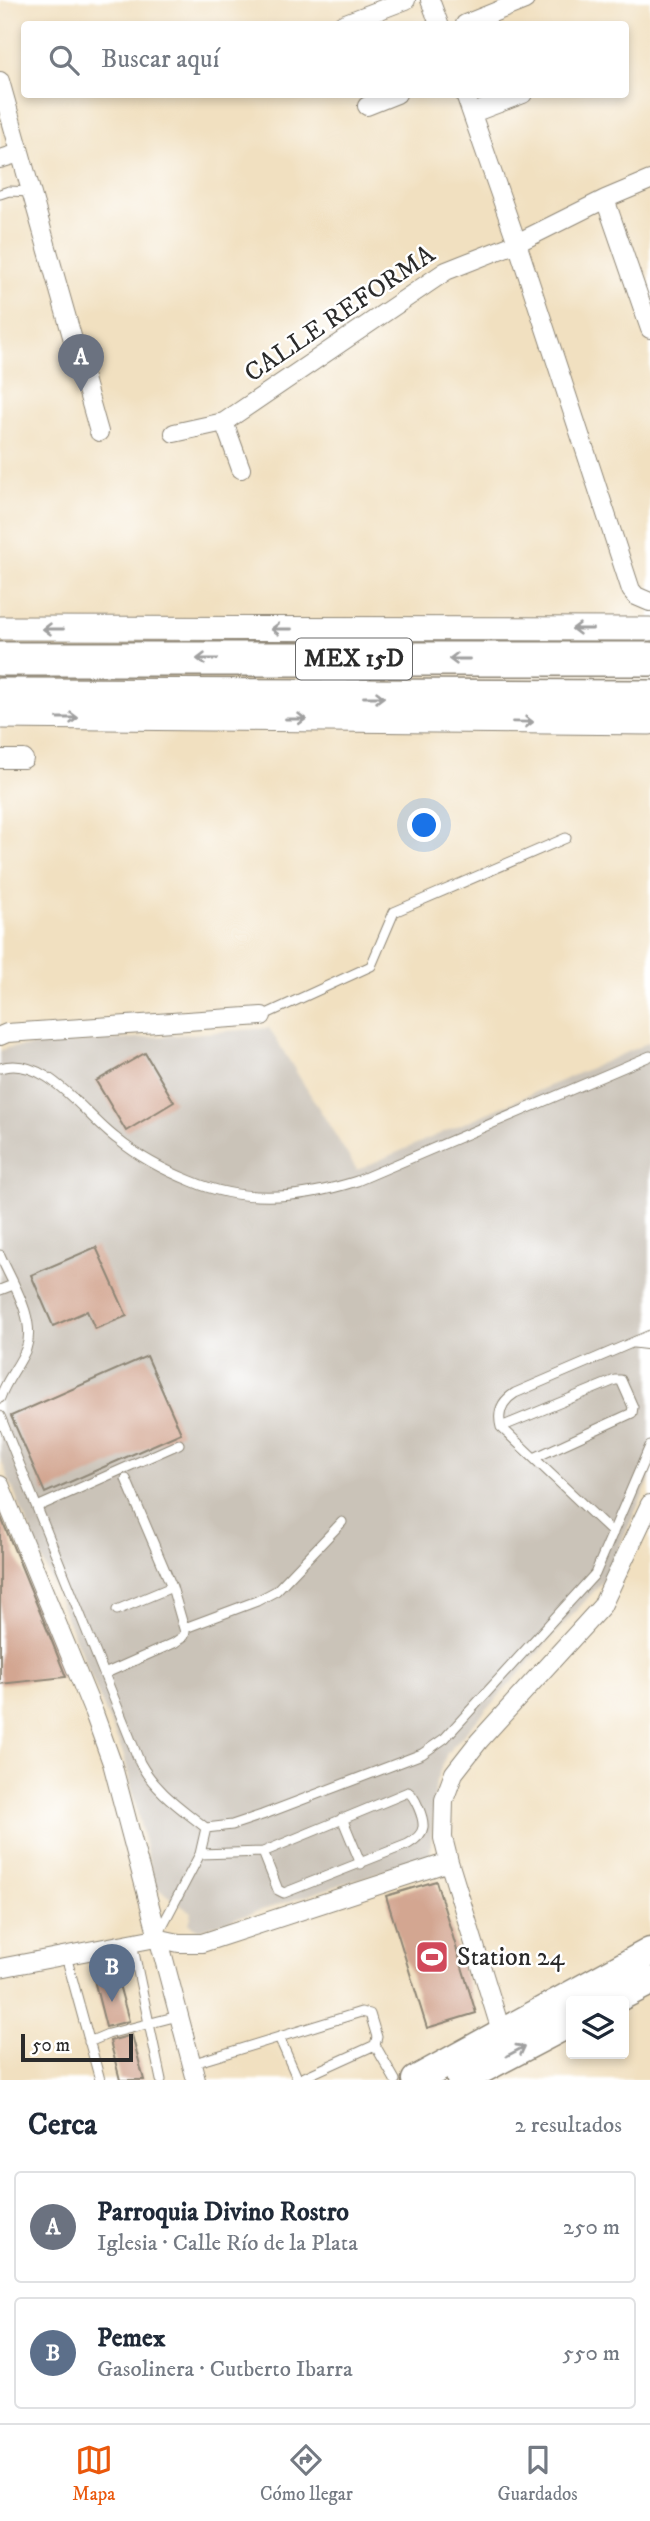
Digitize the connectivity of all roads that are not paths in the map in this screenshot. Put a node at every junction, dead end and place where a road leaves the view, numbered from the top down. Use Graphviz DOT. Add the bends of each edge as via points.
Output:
graph roads {
  1 [pos="406,0"];
  2 [pos="430,0"];
  3 [pos="525,0"];
  4 [pos="351,21"];
  5 [pos="438,21"];
  6 [pos="472,21"];
  7 [pos="0,81"];
  8 [pos="387,98"];
  9 [pos="467,98"];
  10 [pos="512,98"];
  11 [pos="367,106"];
  12 [pos="473,113"];
  13 [pos="20,153"];
  14 [pos="0,159"];
  15 [pos="650,180"];
  16 [pos="33,192"];
  17 [pos="0,194"];
  18 [pos="605,199"];
  19 [pos="517,243"];
  20 [pos="650,329"];
  21 [pos="224,422"];
  22 [pos="99,432"];
  23 [pos="174,433"];
  24 [pos="241,469"];
  25 [pos="643,599"];
  26 [pos="0,628"];
  27 [pos="650,629"];
  28 [pos="0,659"];
  29 [pos="650,659"];
  30 [pos="0,695"];
  31 [pos="650,697"];
  32 [pos="0,717"];
  33 [pos="650,723"];
  34 [pos="0,759"];
  35 [pos="24,759"];
  36 [pos="566,838"];
  37 [pos="262,1016"];
  38 [pos="0,1036"];
  39 [pos="650,1056"];
  40 [pos="0,1068"];
  41 [pos="0,1255"];
  42 [pos="13,1285"];
  43 [pos="0,1290"];
  44 [pos="650,1335"];
  45 [pos="632,1342"];
  46 [pos="650,1345"];
  47 [pos="0,1398"];
  48 [pos="0,1416"];
  49 [pos="501,1427"];
  50 [pos="179,1444"];
  51 [pos="650,1446"];
  52 [pos="534,1458"];
  53 [pos="126,1479"];
  54 [pos="0,1485"];
  55 [pos="650,1504"];
  56 [pos="37,1507"];
  57 [pos="5,1509"];
  58 [pos="342,1522"];
  59 [pos="613,1533"];
  60 [pos="172,1587"];
  61 [pos="117,1610"];
  62 [pos="185,1628"];
  63 [pos="104,1674"];
  64 [pos="342,1818"];
  65 [pos="206,1828"];
  66 [pos="262,1852"];
  67 [pos="200,1854"];
  68 [pos="449,1862"];
  69 [pos="361,1864"];
  70 [pos="156,1938"];
  71 [pos="132,1942"];
  72 [pos="650,1952"];
  73 [pos="66,1956"];
  74 [pos="0,1968"];
  75 [pos="650,1980"];
  76 [pos="620,1996"];
  77 [pos="178,2016"];
  78 [pos="148,2024"];
  79 [pos="566,2025"];
  80 [pos="502,2034"];
  81 [pos="279,2037"];
  82 [pos="89,2042"];
  83 [pos="375,2045"];
  84 [pos="193,2072"];
  85 [pos="100,2080"];
  86 [pos="161,2080"];
  87 [pos="298,2080"];
  88 [pos="395,2080"];
  89 [pos="416,2080"];
  90 [pos="461,2080"];
  1 -- 4 [label="street"];
  2 -- 5 [label="street"];
  3 -- 6 [label="street"];
  7 -- 13 [label="street"];
  8 -- 11 [label="street"];
  9 -- 12 [label="street"];
  10 -- 12 [label="street"];
  12 -- 19 [label="street"];
  13 -- 14 [label="street"];
  13 -- 16 [label="street"];
  15 -- 18 [label="street, CALLE REFORMA"];
  16 -- 17 [label="lane"];
  16 -- 22 [label="street"];
  18 -- 19 [label="street, CALLE REFORMA"];
  18 -- 20 [label="street"];
  19 -- 21 [label="street, CALLE REFORMA" via="446,271"];
  19 -- 25 [label="street" via="632,590"];
  21 -- 23 [label="street, CALLE REFORMA"];
  21 -- 24 [label="street"];
  27 -- 26 [label="street, one-way"];
  29 -- 28 [label="highway, MEX 15D, one-way"];
  30 -- 31 [label="highway, MEX 15D, one-way"];
  32 -- 33 [label="street, one-way"];
  34 -- 35 [label="street"];
  36 -- 37 [label="lane" via="394,912 371,966"];
  37 -- 38 [label="street"];
  39 -- 40 [label="lane" via="357,1181 294,1196 257,1196 191,1182 118,1140 52,1079 32,1068"];
  41 -- 42 [label="lane"];
  42 -- 43 [label="lane"];
  42 -- 47 [label="lane" via="26,1315 27,1341"];
  44 -- 45 [label="lane"];
  45 -- 46 [label="lane"];
  45 -- 49 [label="lane" via="509,1397 499,1412"];
  48 -- 56 [label="lane"];
  49 -- 52 [label="lane"];
  49 -- 52 [label="lane" via="621,1380 632,1413"];
  50 -- 56 [label="lane"];
  51 -- 59 [label="lane"];
  52 -- 59 [label="lane"];
  53 -- 60 [label="lane"];
  54 -- 57 [label="street"];
  55 -- 68 [label="street" via="602,1606 454,1773 444,1800 443,1838"];
  56 -- 63 [label="lane"];
  57 -- 70 [label="street" via="112,1763"];
  58 -- 62 [label="lane" via="276,1591"];
  59 -- 65 [label="lane" via="595,1574 439,1744 262,1815"];
  60 -- 61 [label="lane"];
  60 -- 62 [label="lane"];
  62 -- 63 [label="lane" via="184,1636 174,1643"];
  63 -- 65 [label="lane" via="149,1780"];
  64 -- 66 [label="lane"];
  64 -- 69 [label="lane"];
  64 -- 69 [label="lane" via="405,1793 413,1796 423,1825 419,1836"];
  65 -- 67 [label="lane"];
  66 -- 67 [label="lane"];
  66 -- 69 [label="lane" via="280,1893"];
  67 -- 70 [label="lane"];
  68 -- 70 [label="street" via="202,1943"];
  68 -- 80 [label="street"];
  70 -- 71 [label="street"];
  70 -- 77 [label="street"];
  71 -- 73 [label="street"];
  71 -- 78 [label="lane"];
  72 -- 80 [label="main road"];
  73 -- 74 [label="street"];
  73 -- 82 [label="lane"];
  75 -- 76 [label="main road"];
  77 -- 78 [label="lane"];
  77 -- 84 [label="street"];
  78 -- 82 [label="lane"];
  78 -- 86 [label="lane"];
  90 -- 79 [label="main road, one-way"];
  80 -- 89 [label="main road"];
  81 -- 83 [label="lane" via="366,2012 372,2018"];
  81 -- 84 [label="lane"];
  81 -- 87 [label="lane"];
  82 -- 85 [label="lane"];
  83 -- 87 [label="lane"];
  83 -- 88 [label="lane"];
}
